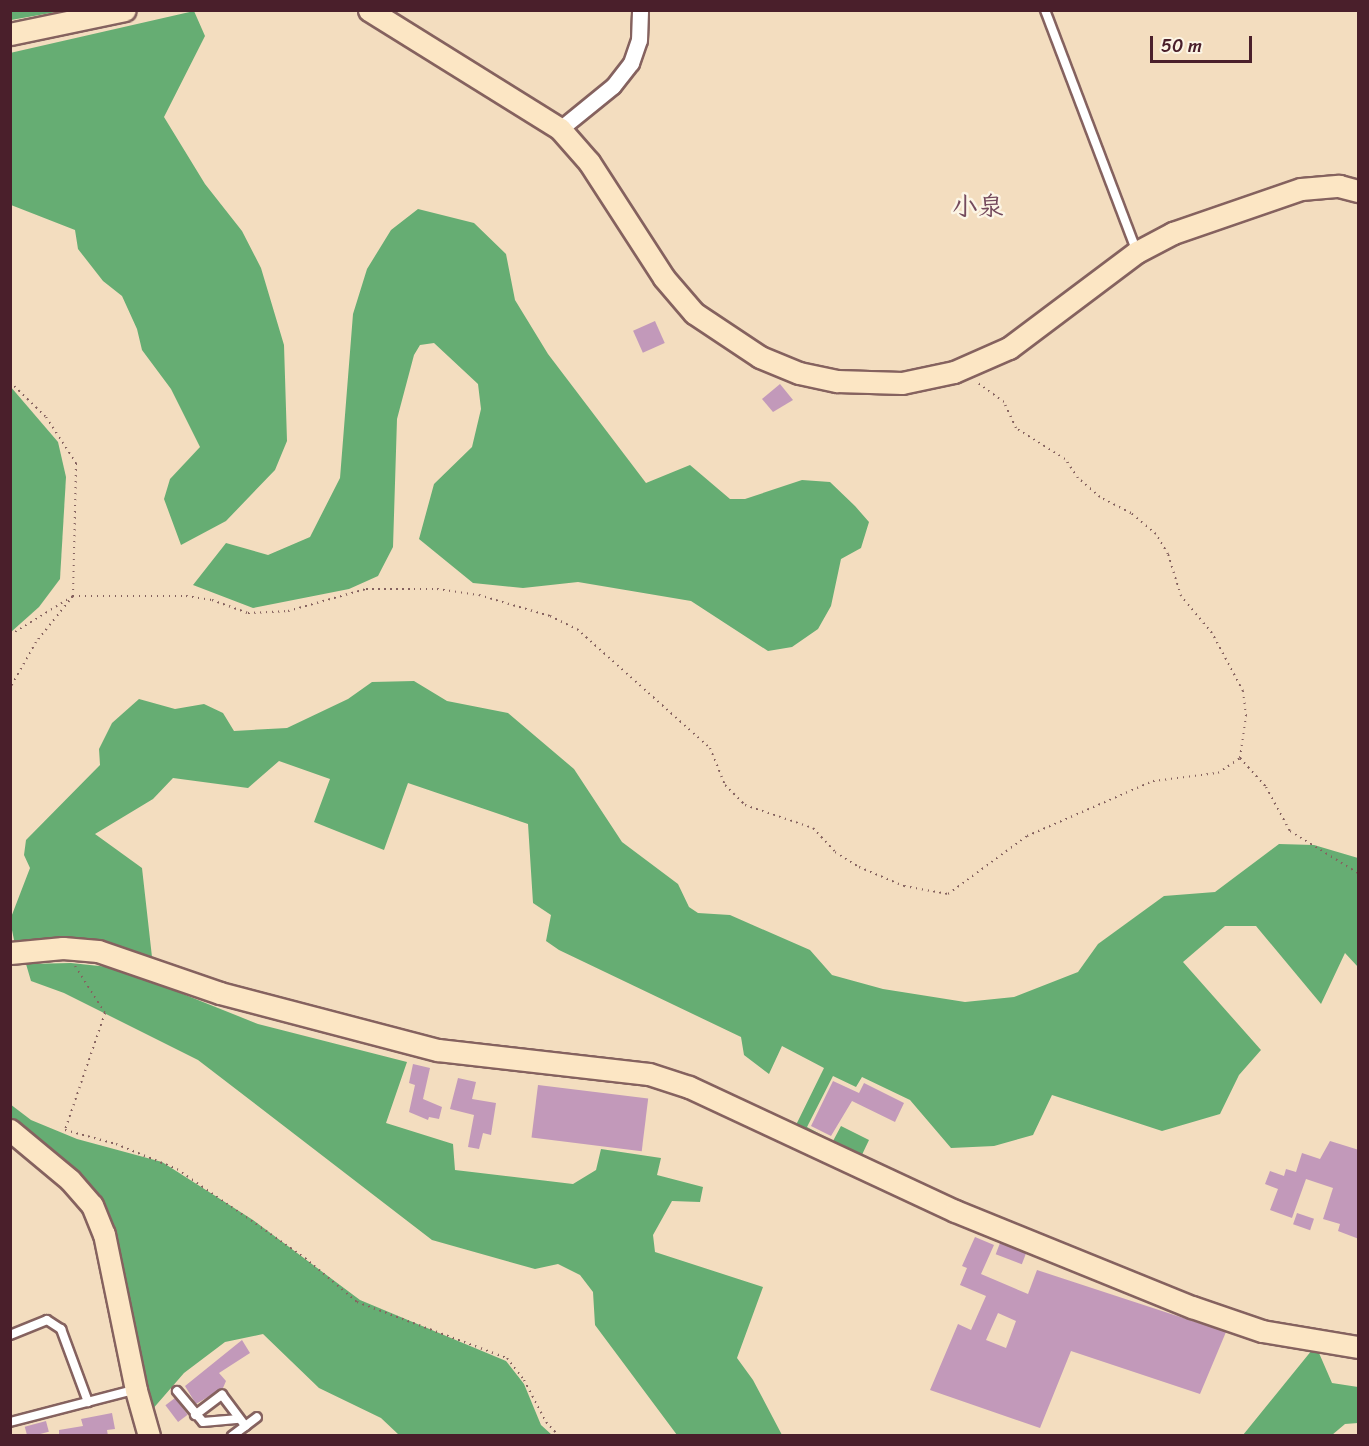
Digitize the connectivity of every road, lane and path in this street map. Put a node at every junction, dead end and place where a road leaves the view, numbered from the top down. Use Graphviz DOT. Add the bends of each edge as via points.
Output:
graph roads {
  1 [pos="125,10"];
  2 [pos="369,10"];
  3 [pos="640,10"];
  4 [pos="1045,10"];
  5 [pos="10,34"];
  6 [pos="560,129"];
  7 [pos="1359,190"];
  8 [pos="1137,252"];
  9 [pos="966,367"];
  10 [pos="10,382"];
  11 [pos="73,596"];
  12 [pos="10,635"];
  13 [pos="10,688"];
  14 [pos="1240,758"];
  15 [pos="1359,873"];
  16 [pos="63,948"];
  17 [pos="10,953"];
  18 [pos="10,1131"];
  19 [pos="10,1335"];
  20 [pos="1359,1347"];
  21 [pos="136,1390"];
  22 [pos="177,1391"];
  23 [pos="88,1402"];
  24 [pos="195,1415"];
  25 [pos="257,1417"];
  26 [pos="239,1419"];
  27 [pos="10,1422"];
  28 [pos="245,1426"];
  29 [pos="144,1431"];
  30 [pos="234,1435"];
  31 [pos="558,1436"];
  1 -- 5 [label="street"];
  2 -- 6 [label="street"];
  3 -- 6 [label="street" via="639,40 631,63 613,86"];
  4 -- 8 [label="lane"];
  6 -- 9 [label="street" via="589,162 678,297 737,344 800,373 854,383 910,382"];
  7 -- 8 [label="street" via="1339,186 1301,189 1192,224"];
  8 -- 9 [label="street" via="1009,348"];
  9 -- 14 [label="path" via="984,391 1004,402 1016,428 1065,459 1078,478 1100,498 1131,513 1156,534 1168,554 1181,596 1212,633 1243,691 1246,716"];
  10 -- 11 [label="path" via="46,417 76,463"];
  11 -- 12 [label="path"];
  11 -- 13 [label="path" via="36,642"];
  11 -- 14 [label="path" via="186,596 212,600 248,613 288,611 366,589 437,589 550,616 578,629 710,748 725,785 745,805 813,828 835,852 859,867 904,886 948,894 1027,836 1153,781 1218,773"];
  14 -- 15 [label="path" via="1266,787 1290,831"];
  16 -- 17 [label="street"];
  16 -- 20 [label="street" via="98,951 220,993 438,1050 649,1074 689,1086 955,1211 1192,1307 1262,1331"];
  16 -- 31 [label="path" via="105,1013 65,1130 116,1144 177,1169 288,1245 357,1302 507,1358"];
  18 -- 21 [label="street" via="70,1180 92,1205 104,1234"];
  19 -- 23 [label="lane" via="48,1320 61,1329"];
  21 -- 23 [label="lane"];
  21 -- 29 [label="street"];
  22 -- 24 [label="lane"];
  23 -- 27 [label="lane"];
  24 -- 26 [label="lane" via="203,1422"];
  24 -- 26 [label="lane" via="222,1395"];
  25 -- 28 [label="lane"];
  26 -- 28 [label="lane"];
  28 -- 30 [label="lane"];
}
